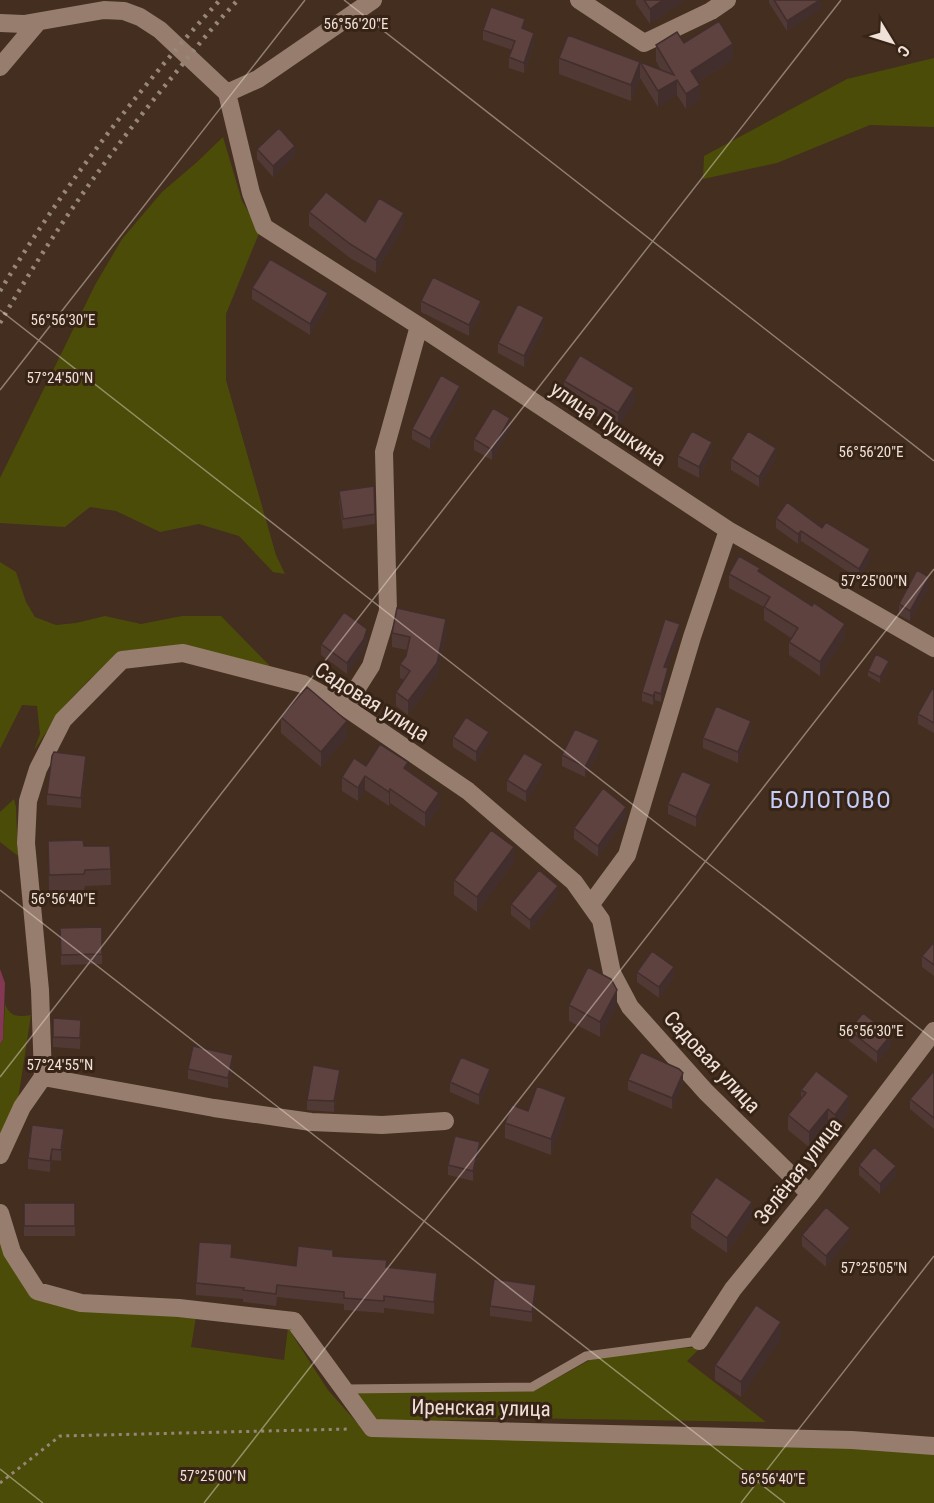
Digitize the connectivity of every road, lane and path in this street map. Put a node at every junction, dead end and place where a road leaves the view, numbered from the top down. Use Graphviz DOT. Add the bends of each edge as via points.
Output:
graph roads {
  1 [pos="373,0"];
  2 [pos="579,0"];
  3 [pos="727,0"];
  4 [pos="38,22"];
  5 [pos="0,23"];
  6 [pos="0,67"];
  7 [pos="227,93"];
  8 [pos="419,326"];
  9 [pos="728,530"];
  10 [pos="934,648"];
  11 [pos="345,707"];
  12 [pos="591,904"];
  13 [pos="934,1031"];
  14 [pos="43,1077"];
  15 [pos="445,1121"];
  16 [pos="0,1155"];
  17 [pos="810,1194"];
  18 [pos="0,1214"];
  19 [pos="699,1341"];
  20 [pos="344,1389"];
  21 [pos="372,1428"];
  22 [pos="934,1446"];
  23 [pos="0,1483"];
  1 -- 7 [label="street" via="258,79"];
  2 -- 3 [label="street" via="644,43"];
  4 -- 5 [label="street"];
  4 -- 6 [label="street"];
  4 -- 7 [label="street" via="104,10 140,17 160,30"];
  7 -- 8 [label="street, улица Пушкина" via="251,193 264,227"];
  8 -- 9 [label="street, улица Пушкина"];
  8 -- 11 [label="street" via="384,452 388,611 371,666"];
  9 -- 10 [label="street, улица Пушкина"];
  9 -- 12 [label="street" via="627,855"];
  11 -- 12 [label="street, Садовая улица" via="468,791 574,882"];
  11 -- 14 [label="street, Садовая улица" via="303,684 183,653 122,660 63,720 38,769 28,801 26,843 40,990"];
  12 -- 17 [label="street, Садовая улица" via="601,920 612,973 630,1007 706,1092"];
  13 -- 17 [label="street, Зелёная улица"];
  14 -- 15 [label="street" via="311,1122 382,1125"];
  14 -- 16 [label="street" via="22,1107"];
  17 -- 19 [label="street, Зелёная улица" via="733,1289"];
  18 -- 20 [label="street" via="12,1252 37,1291 81,1302 294,1321"];
  19 -- 20 [label="lane" via="586,1356 531,1387"];
  20 -- 21 [label="street"];
  21 -- 22 [label="street, Иренская улица" via="852,1440"];
  21 -- 23 [label="path" via="60,1436"];
}
